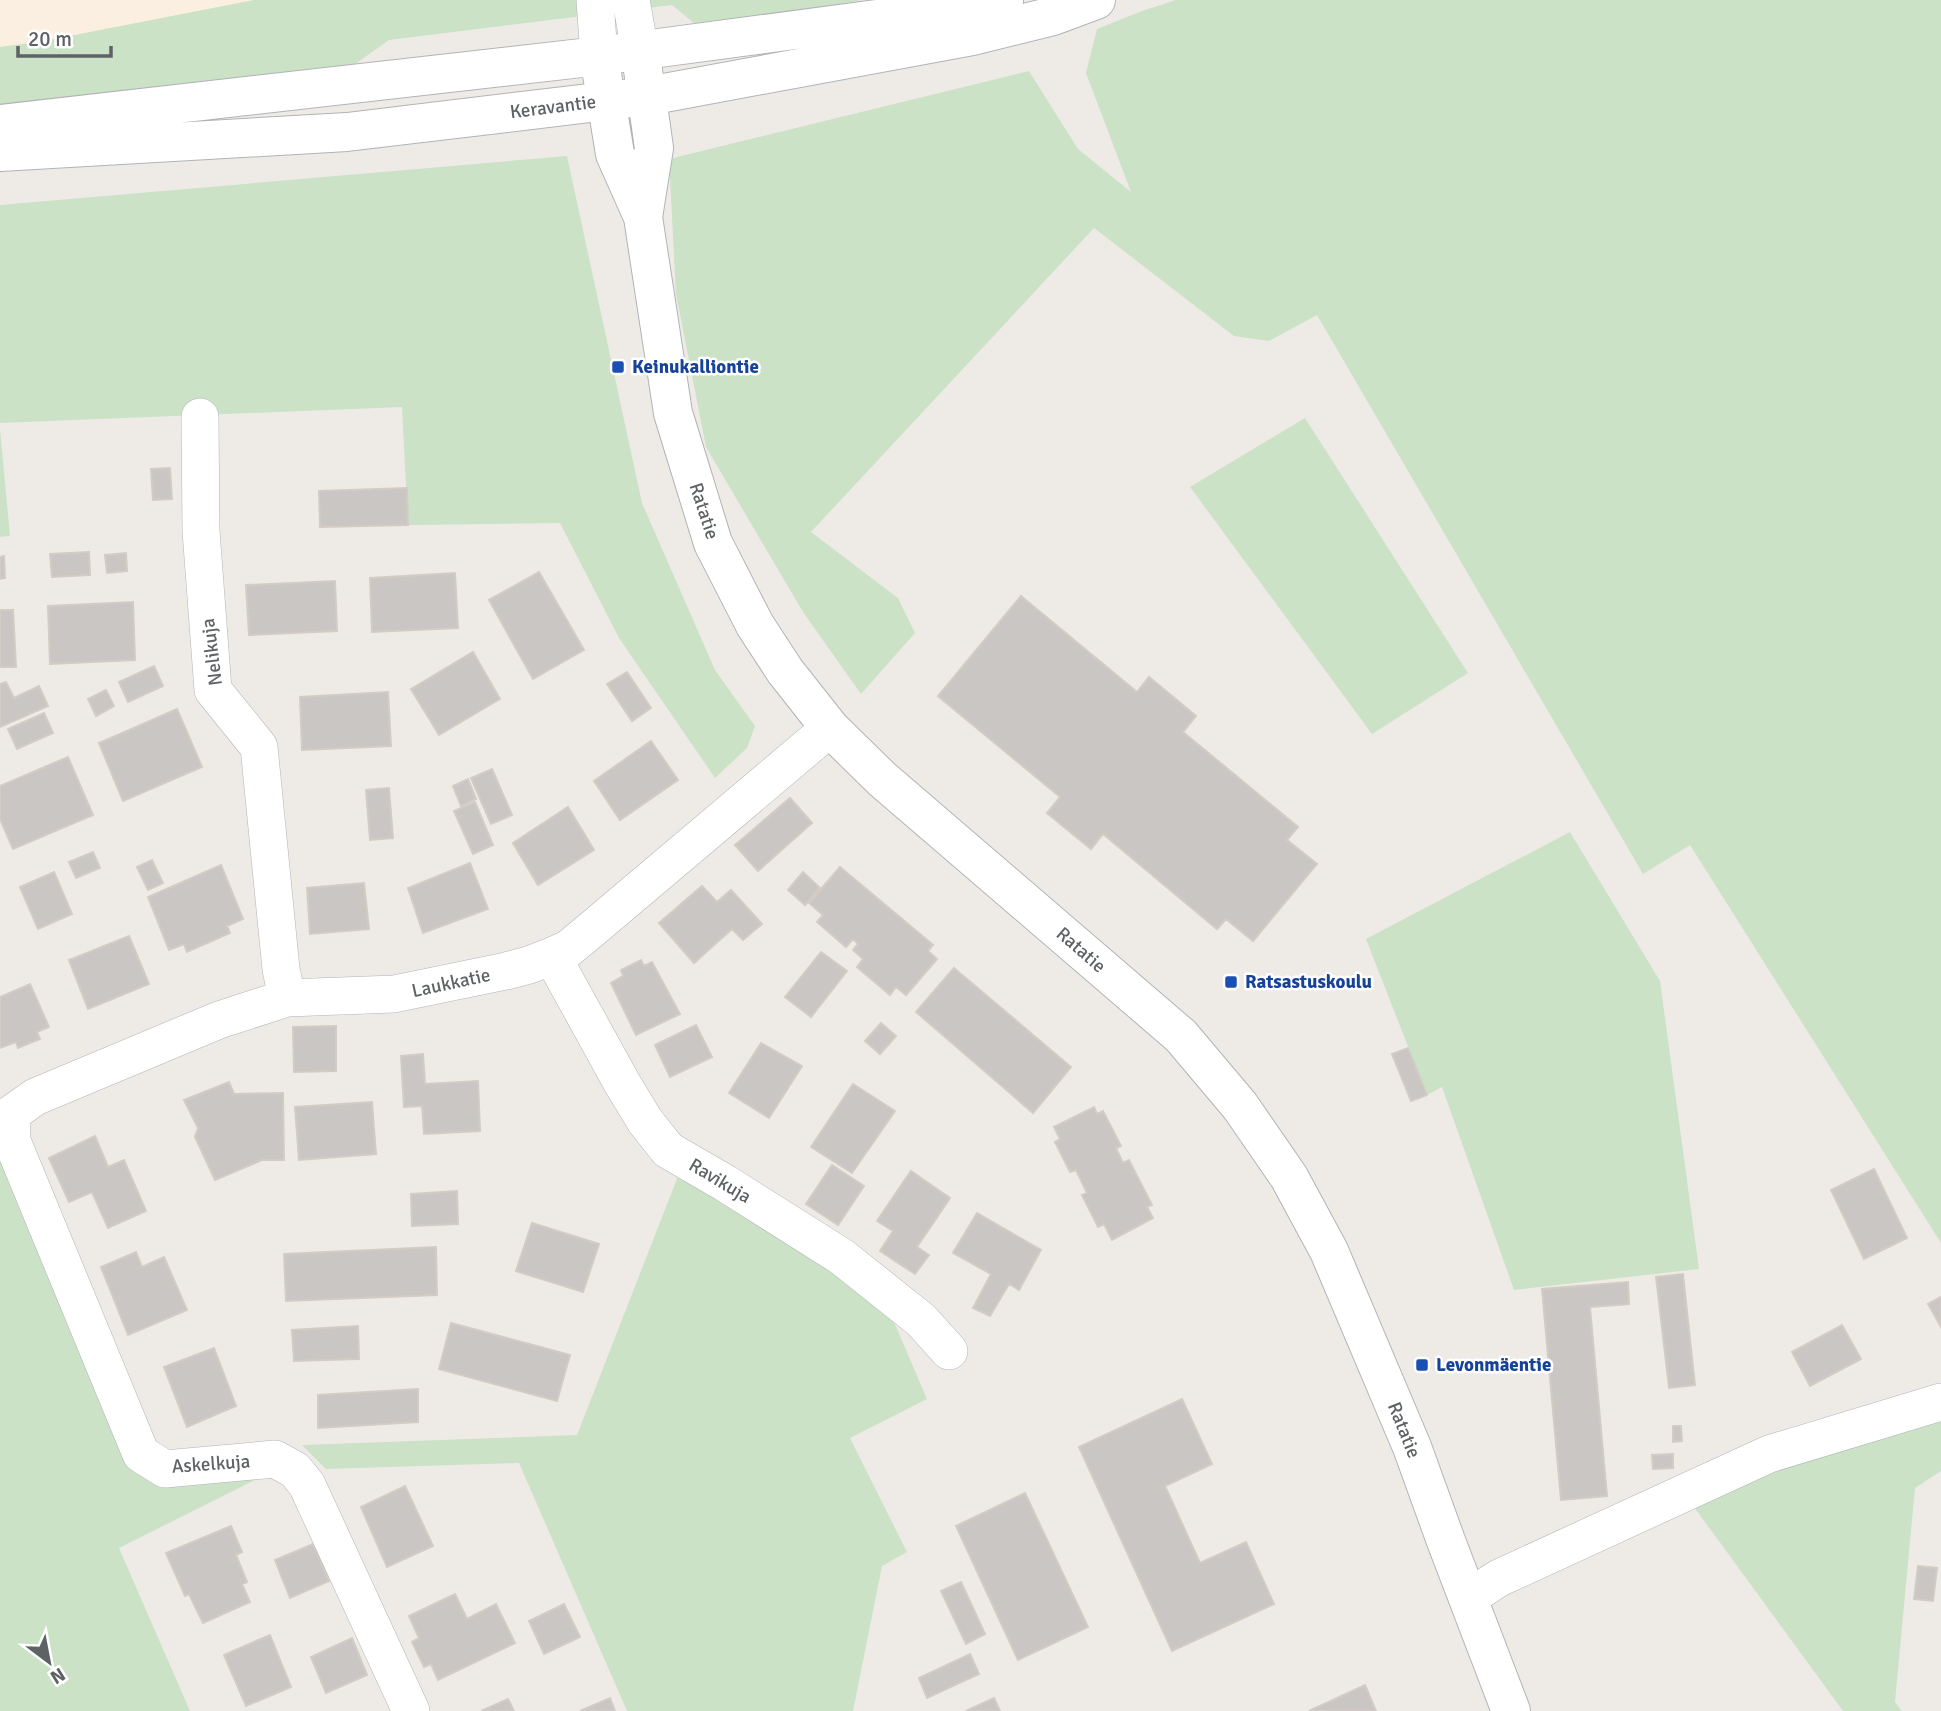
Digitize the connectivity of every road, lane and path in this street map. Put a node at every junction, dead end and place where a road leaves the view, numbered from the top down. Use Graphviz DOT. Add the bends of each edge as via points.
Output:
graph roads {
  1 [pos="595,0"];
  2 [pos="631,0"];
  3 [pos="1004,0"];
  4 [pos="1096,0"];
  5 [pos="640,51"];
  6 [pos="599,56"];
  7 [pos="648,96"];
  8 [pos="605,101"];
  9 [pos="0,124"];
  10 [pos="0,152"];
  11 [pos="643,217"];
  12 [pos="200,417"];
  13 [pos="830,728"];
  14 [pos="552,956"];
  15 [pos="287,998"];
  16 [pos="11,1114"];
  17 [pos="948,1351"];
  18 [pos="1941,1402"];
  19 [pos="1468,1598"];
  20 [pos="411,1711"];
  21 [pos="1511,1711"];
  1 -- 6 [label="street"];
  2 -- 5 [label="street"];
  3 -- 5 [label="main road"];
  4 -- 7 [label="main road, Keravantie" via="972,36"];
  5 -- 6 [label="main road"];
  5 -- 7 [label="main road, Ratatie"];
  6 -- 8 [label="main road, Ratatie"];
  6 -- 9 [label="main road"];
  7 -- 8 [label="main road, Keravantie"];
  7 -- 11 [label="main road, Ratatie" via="654,148"];
  8 -- 10 [label="main road, Keravantie" via="347,132"];
  8 -- 11 [label="main road, Ratatie" via="615,154"];
  11 -- 13 [label="main road, Ratatie" via="673,413 713,543 755,625"];
  12 -- 15 [label="street, Nelikuja" via="201,531 213,691 260,747"];
  13 -- 14 [label="street, Laukkatie" via="592,930"];
  13 -- 19 [label="main road, Ratatie" via="882,779 1181,1036 1240,1106 1289,1177 1329,1251 1412,1447"];
  14 -- 15 [label="street, Laukkatie" via="506,971 394,994"];
  14 -- 17 [label="street, Ravikuja" via="622,1083 668,1150 842,1257 920,1320"];
  15 -- 16 [label="street, Laukkatie" via="219,1020 35,1097"];
  16 -- 20 [label="street, Askelkuja" via="12,1142 141,1454 165,1469 275,1458 295,1470 307,1485"];
  18 -- 19 [label="street" via="1769,1454 1499,1578"];
  19 -- 21 [label="main road, Ratatie"];
}
